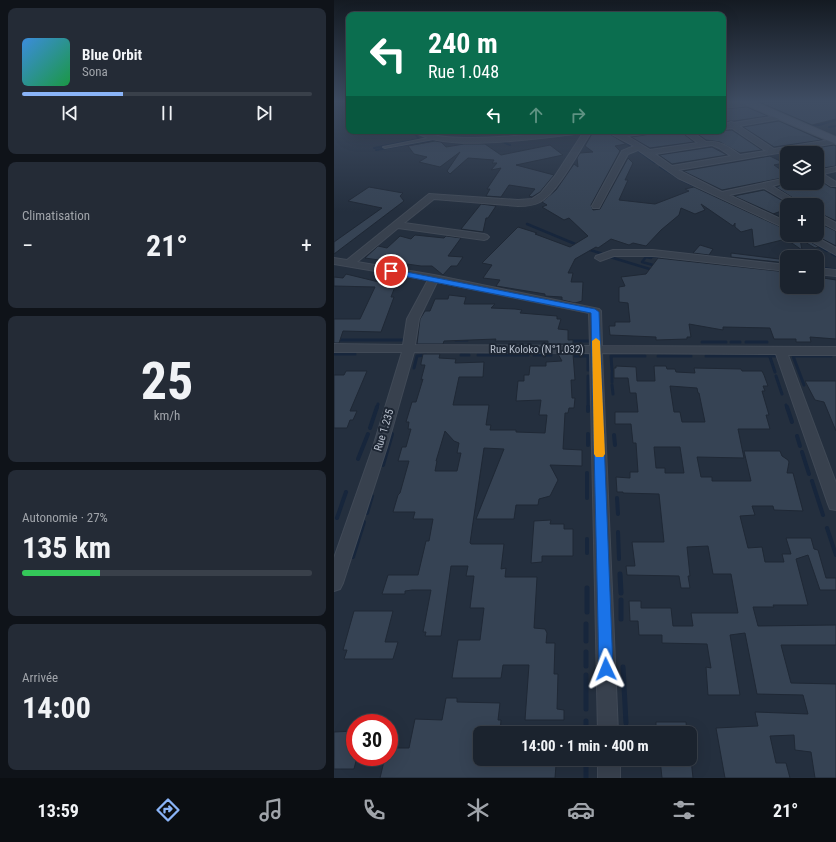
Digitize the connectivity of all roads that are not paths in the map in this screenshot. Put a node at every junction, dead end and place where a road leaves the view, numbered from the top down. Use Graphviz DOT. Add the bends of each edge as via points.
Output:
graph roads {
  1 [pos="431,138"];
  2 [pos="437,138"];
  3 [pos="511,138"];
  4 [pos="583,138"];
  5 [pos="625,138"];
  6 [pos="698,138"];
  7 [pos="753,138"];
  8 [pos="504,139"];
  9 [pos="836,141"];
  10 [pos="704,144"];
  11 [pos="638,146"];
  12 [pos="385,147"];
  13 [pos="773,152"];
  14 [pos="648,153"];
  15 [pos="739,158"];
  16 [pos="669,169"];
  17 [pos="836,169"];
  18 [pos="824,172"];
  19 [pos="824,178"];
  20 [pos="780,182"];
  21 [pos="834,184"];
  22 [pos="765,185"];
  23 [pos="720,195"];
  24 [pos="787,198"];
  25 [pos="596,206"];
  26 [pos="824,220"];
  27 [pos="780,223"];
  28 [pos="395,225"];
  29 [pos="836,227"];
  30 [pos="484,237"];
  31 [pos="818,242"];
  32 [pos="836,252"];
  33 [pos="600,258"];
  34 [pos="334,261"];
  35 [pos="348,264"];
  36 [pos="780,267"];
  37 [pos="824,272"];
  38 [pos="836,273"];
  39 [pos="434,278"];
  40 [pos="334,348"];
  41 [pos="409,348"];
  42 [pos="596,350"];
  43 [pos="780,350"];
  44 [pos="836,351"];
  45 [pos="836,504"];
  46 [pos="334,583"];
  47 [pos="608,726"];
  48 [pos="609,766"];
  49 [pos="609,778"];
  1 -- 12 [label="lane"];
  2 -- 8 [label="street"];
  3 -- 8 [label="street"];
  4 -- 28 [label="street" via="556,178 537,200 518,204 432,196"];
  5 -- 11 [label="street"];
  6 -- 10 [label="street"];
  7 -- 13 [label="street"];
  9 -- 13 [label="street"];
  10 -- 14 [label="street"];
  10 -- 15 [label="street" via="717,144"];
  11 -- 14 [label="street"];
  11 -- 25 [label="street" via="625,153"];
  13 -- 15 [label="street"];
  14 -- 16 [label="street"];
  15 -- 16 [label="street"];
  16 -- 23 [label="street" via="690,182"];
  17 -- 18 [label="street"];
  19 -- 21 [label="street"];
  20 -- 22 [label="street"];
  22 -- 23 [label="street"];
  22 -- 24 [label="street"];
  23 -- 27 [label="street"];
  26 -- 29 [label="street"];
  28 -- 30 [label="street"];
  28 -- 35 [label="street"];
  31 -- 32 [label="street"];
  33 -- 36 [label="street" via="613,253 653,253"];
  34 -- 35 [label="street"];
  35 -- 39 [label="street"];
  37 -- 38 [label="street"];
  39 -- 41 [label="street, Rue 1.235" via="413,319"];
  39 -- 42 [label="street" via="595,312"];
  40 -- 41 [label="street, Rue Koloko (N°1.032)"];
  41 -- 42 [label="street, Rue Koloko (N°1.032)"];
  41 -- 46 [label="street, Rue 1.235" via="380,447"];
  42 -- 43 [label="street, Rue Koloko (N°1.032)"];
  42 -- 47 [label="street"];
  43 -- 44 [label="street, Rue Koloko (N°1.032)"];
  43 -- 45 [label="street"];
  48 -- 49 [label="street"];
}
